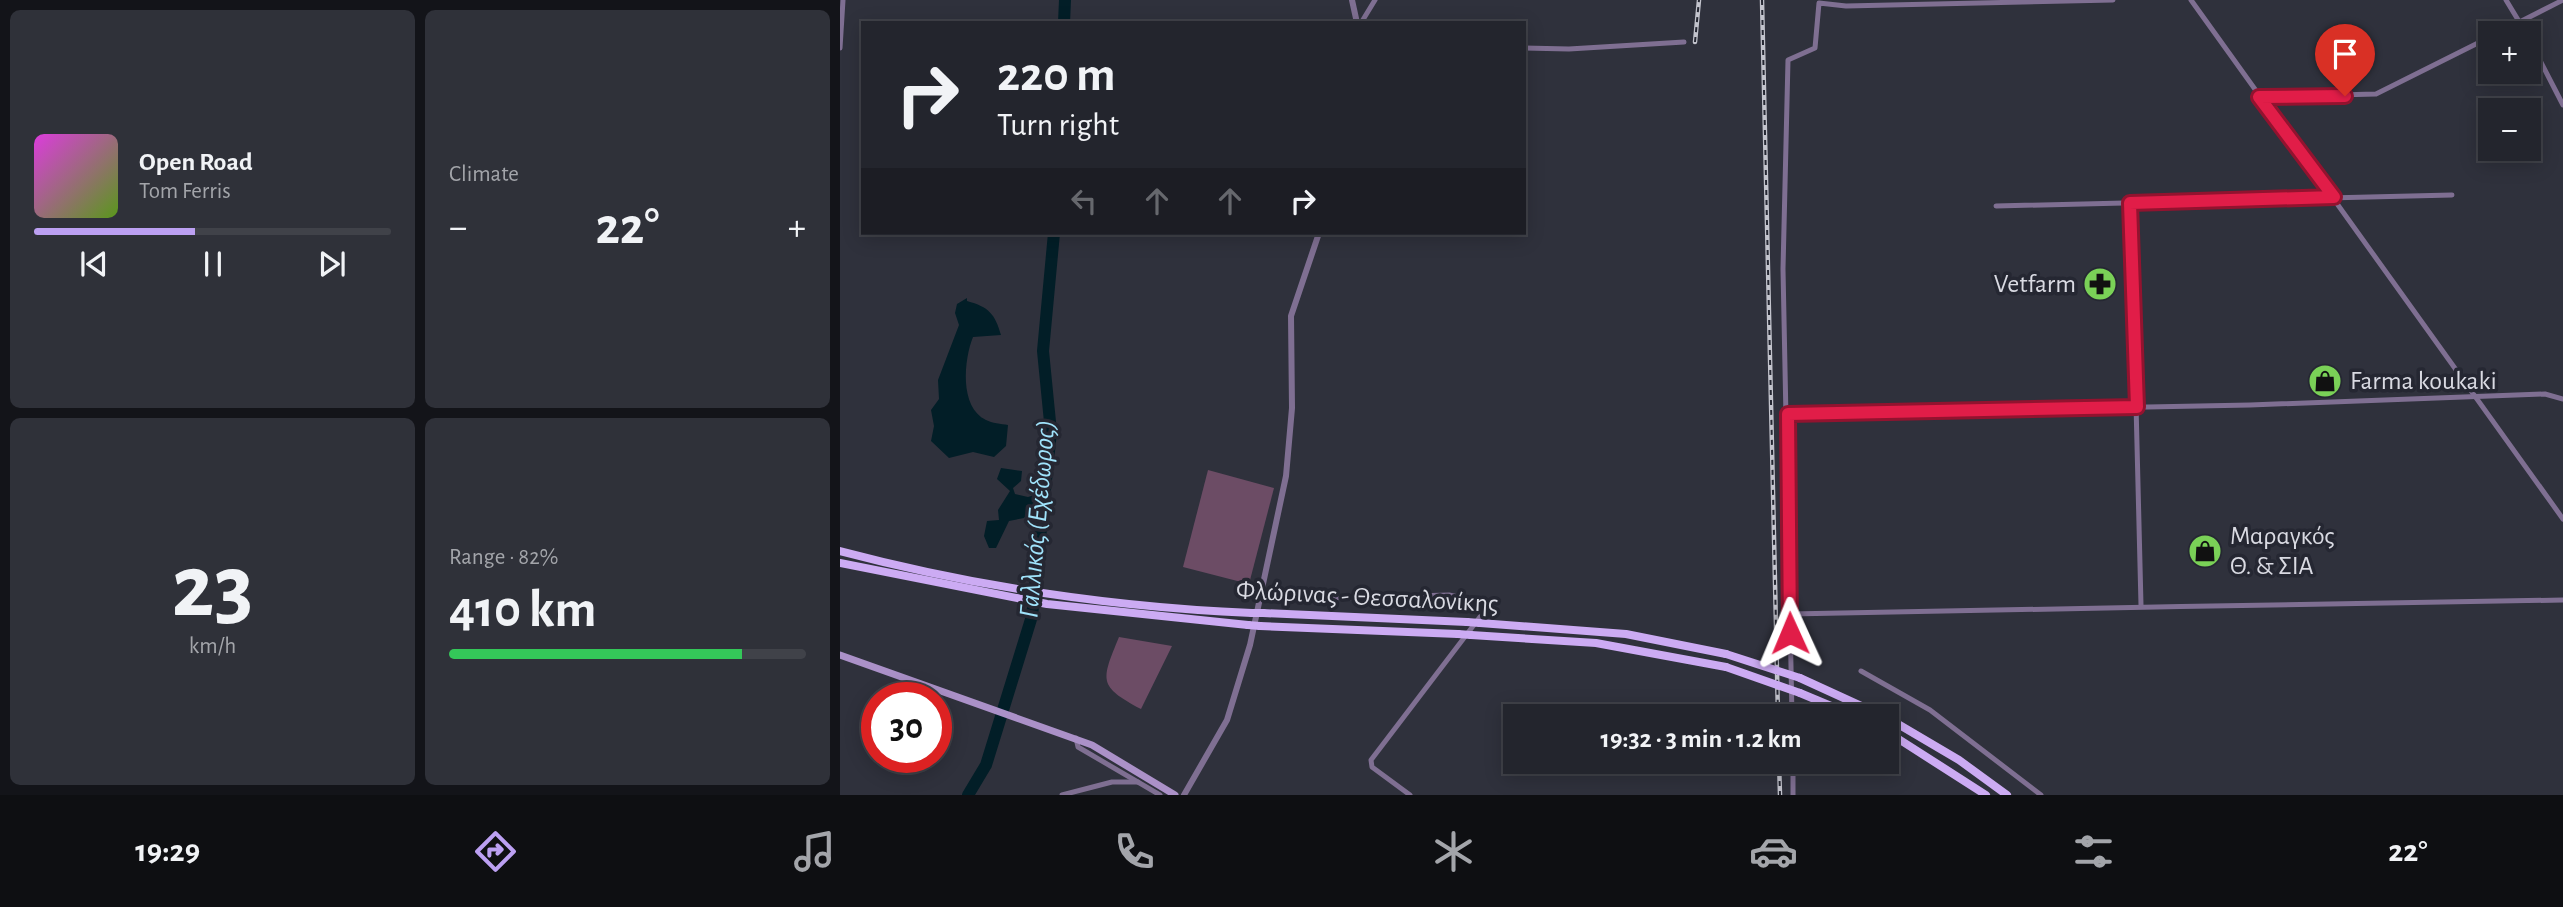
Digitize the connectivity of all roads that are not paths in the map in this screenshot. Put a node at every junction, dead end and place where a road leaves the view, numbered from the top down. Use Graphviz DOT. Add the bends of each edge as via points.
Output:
graph roads {
  1 [pos="843,0"];
  2 [pos="1352,0"];
  3 [pos="1375,0"];
  4 [pos="2113,0"];
  5 [pos="2191,0"];
  6 [pos="2506,0"];
  7 [pos="2563,0"];
  8 [pos="841,13"];
  9 [pos="1358,21"];
  10 [pos="1360,21"];
  11 [pos="2519,21"];
  12 [pos="2524,21"];
  13 [pos="1684,42"];
  14 [pos="2478,43"];
  15 [pos="840,48"];
  16 [pos="1526,48"];
  17 [pos="2541,63"];
  18 [pos="2259,97"];
  19 [pos="2563,106"];
  20 [pos="2452,195"];
  21 [pos="2334,197"];
  22 [pos="2130,203"];
  23 [pos="1996,206"];
  24 [pos="1318,235"];
  25 [pos="2475,396"];
  26 [pos="2563,399"];
  27 [pos="2137,407"];
  28 [pos="1788,414"];
  29 [pos="2563,519"];
  30 [pos="840,551"];
  31 [pos="840,562"];
  32 [pos="1261,591"];
  33 [pos="2563,600"];
  34 [pos="2141,605"];
  35 [pos="1790,614"];
  36 [pos="841,655"];
  37 [pos="1861,671"];
  38 [pos="1792,704"];
  39 [pos="1826,704"];
  40 [pos="1857,704"];
  41 [pos="1899,725"];
  42 [pos="1076,738"];
  43 [pos="1899,740"];
  44 [pos="1793,774"];
  45 [pos="1139,782"];
  46 [pos="1062,795"];
  47 [pos="1160,795"];
  48 [pos="1174,795"];
  49 [pos="1184,795"];
  50 [pos="1410,795"];
  51 [pos="1793,795"];
  52 [pos="1986,795"];
  53 [pos="2007,795"];
  54 [pos="2042,795"];
  1 -- 8 [label="street"];
  2 -- 9 [label="street"];
  3 -- 10 [label="street"];
  4 -- 28 [label="street" via="1818,3 1815,48 1788,60 1783,269"];
  5 -- 18 [label="street"];
  6 -- 11 [label="street"];
  7 -- 12 [label="street"];
  8 -- 15 [label="street"];
  13 -- 16 [label="street"];
  14 -- 18 [label="street" via="2376,94"];
  17 -- 19 [label="street"];
  18 -- 21 [label="street"];
  20 -- 21 [label="street"];
  21 -- 22 [label="street"];
  21 -- 25 [label="street"];
  22 -- 23 [label="street"];
  22 -- 27 [label="street"];
  24 -- 32 [label="street" via="1291,316 1289,453"];
  25 -- 26 [label="street" via="2544,394"];
  25 -- 27 [label="street"];
  25 -- 29 [label="street"];
  27 -- 28 [label="street"];
  27 -- 34 [label="street"];
  28 -- 35 [label="street"];
  30 -- 40 [label="main road, Φλώρινας - Θεσσαλονίκης, bridge" via="981,584 1120,604 1626,634 1726,654 1800,678"];
  31 -- 39 [label="main road, Φλώρινας - Θεσσαλονίκης, bridge" via="1013,599 1115,614 1596,643 1726,667"];
  32 -- 49 [label="street" via="1227,720"];
  32 -- 50 [label="street" via="1343,598 1449,595 1467,598 1481,607 1483,613 1371,760 1371,767"];
  33 -- 34 [label="street"];
  34 -- 35 [label="street"];
  35 -- 38 [label="street"];
  36 -- 42 [label="main road"];
  37 -- 54 [label="street" via="1930,710"];
  41 -- 53 [label="main road, Φλώρινας - Θεσσαλονίκης"];
  42 -- 45 [label="street" via="1078,747"];
  42 -- 48 [label="main road" via="1128,763"];
  43 -- 52 [label="main road"];
  44 -- 51 [label="street"];
  45 -- 46 [label="street" via="1112,782"];
  45 -- 47 [label="street"];
}
